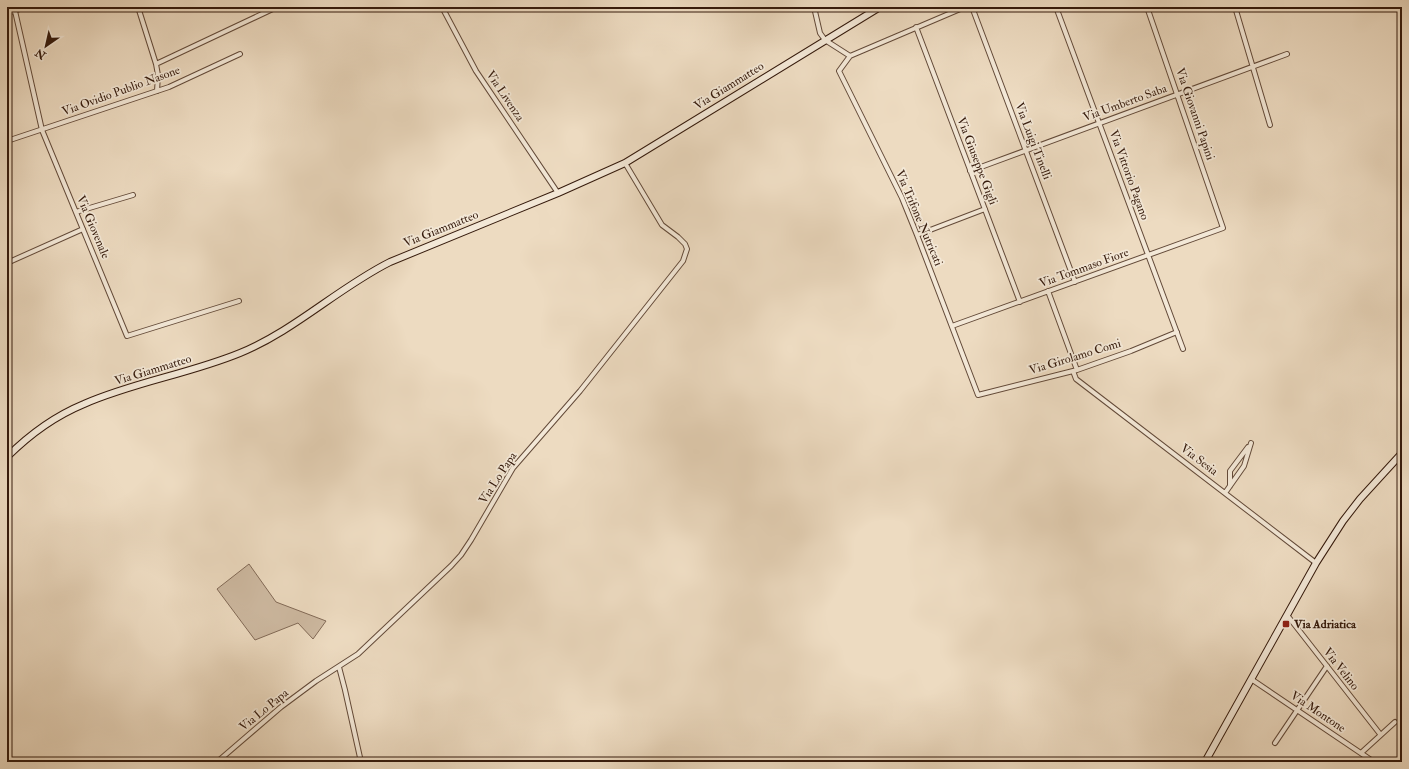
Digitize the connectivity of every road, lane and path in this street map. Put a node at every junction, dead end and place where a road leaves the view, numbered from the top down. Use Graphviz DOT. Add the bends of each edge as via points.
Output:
graph roads {
  1 [pos="27,7"];
  2 [pos="138,7"];
  3 [pos="277,7"];
  4 [pos="442,7"];
  5 [pos="814,7"];
  6 [pos="880,7"];
  7 [pos="965,7"];
  8 [pos="972,7"];
  9 [pos="1056,7"];
  10 [pos="1148,7"];
  11 [pos="1235,7"];
  12 [pos="15,11"];
  13 [pos="7,13"];
  14 [pos="916,27"];
  15 [pos="825,40"];
  16 [pos="240,54"];
  17 [pos="1287,54"];
  18 [pos="850,56"];
  19 [pos="156,64"];
  20 [pos="1253,66"];
  21 [pos="157,91"];
  22 [pos="1177,94"];
  23 [pos="1099,123"];
  24 [pos="1270,126"];
  25 [pos="42,130"];
  26 [pos="7,141"];
  27 [pos="1026,150"];
  28 [pos="625,163"];
  29 [pos="970,171"];
  30 [pos="132,194"];
  31 [pos="558,194"];
  32 [pos="985,210"];
  33 [pos="76,212"];
  34 [pos="1223,228"];
  35 [pos="83,230"];
  36 [pos="917,235"];
  37 [pos="1148,255"];
  38 [pos="7,263"];
  39 [pos="1075,282"];
  40 [pos="1048,291"];
  41 [pos="239,301"];
  42 [pos="1020,302"];
  43 [pos="952,326"];
  44 [pos="1177,332"];
  45 [pos="1183,349"];
  46 [pos="1075,370"];
  47 [pos="978,395"];
  48 [pos="1402,453"];
  49 [pos="7,457"];
  50 [pos="1230,486"];
  51 [pos="1225,493"];
  52 [pos="1316,563"];
  53 [pos="1287,615"];
  54 [pos="1327,666"];
  55 [pos="339,667"];
  56 [pos="1251,679"];
  57 [pos="1297,710"];
  58 [pos="1395,722"];
  59 [pos="1380,734"];
  60 [pos="1275,743"];
  61 [pos="1361,753"];
  62 [pos="217,762"];
  63 [pos="361,762"];
  64 [pos="1205,762"];
  65 [pos="1374,762"];
  1 -- 12 [label="street"];
  2 -- 19 [label="street"];
  3 -- 19 [label="street"];
  4 -- 31 [label="street, Via Livenza" via="476,70"];
  5 -- 15 [label="street" via="820,33"];
  6 -- 15 [label="street, Via Giammatteo"];
  7 -- 14 [label="street"];
  8 -- 27 [label="street, Via Luigi Tinelli"];
  9 -- 23 [label="street, Via Vittorio Pagano"];
  10 -- 22 [label="street, Via Giovanni Papini"];
  11 -- 20 [label="street"];
  12 -- 13 [label="street"];
  12 -- 25 [label="street, Via Giovenale"];
  14 -- 18 [label="street"];
  14 -- 29 [label="street, Via Giuseppe Gigli"];
  15 -- 18 [label="street"];
  15 -- 28 [label="street, Via Giammatteo"];
  16 -- 21 [label="street, Via Ovidio Publio Nasone"];
  17 -- 20 [label="street, Via Umberto Saba"];
  18 -- 36 [label="street, Via Trifone Nutricati" via="839,71 902,198"];
  19 -- 21 [label="street"];
  20 -- 22 [label="street, Via Umberto Saba"];
  20 -- 24 [label="street"];
  21 -- 25 [label="street, Via Ovidio Publio Nasone"];
  22 -- 23 [label="street, Via Umberto Saba"];
  22 -- 34 [label="street, Via Giovanni Papini"];
  23 -- 27 [label="street, Via Umberto Saba"];
  23 -- 37 [label="street, Via Vittorio Pagano"];
  25 -- 26 [label="street, Via Ovidio Publio Nasone"];
  25 -- 33 [label="street, Via Giovenale"];
  27 -- 29 [label="street, Via Umberto Saba"];
  27 -- 39 [label="street, Via Luigi Tinelli"];
  28 -- 31 [label="street, Via Giammatteo"];
  28 -- 55 [label="street, Via Lo Papa" via="662,225 685,244 687,249 683,261 580,391 513,468 461,555 373,641"];
  29 -- 32 [label="street, Via Giuseppe Gigli"];
  30 -- 33 [label="street"];
  31 -- 49 [label="street, Via Giammatteo" via="390,262 241,353 78,407 33,433"];
  32 -- 36 [label="street"];
  32 -- 42 [label="street, Via Giuseppe Gigli"];
  33 -- 35 [label="street, Via Giovenale"];
  34 -- 37 [label="street, Via Tommaso Fiore"];
  35 -- 38 [label="street"];
  35 -- 41 [label="street, Via Giovenale" via="127,336"];
  36 -- 43 [label="street, Via Trifone Nutricati"];
  37 -- 39 [label="street, Via Tommaso Fiore"];
  37 -- 44 [label="street, Via Vittorio Pagano"];
  39 -- 40 [label="street, Via Tommaso Fiore"];
  40 -- 42 [label="street, Via Tommaso Fiore"];
  40 -- 46 [label="street, Via Sesia"];
  42 -- 43 [label="street, Via Tommaso Fiore"];
  43 -- 47 [label="street, Via Trifone Nutricati"];
  44 -- 45 [label="street, Via Vittorio Pagano"];
  44 -- 46 [label="street, Via Girolamo Comi"];
  46 -- 47 [label="street, Via Girolamo Comi"];
  46 -- 51 [label="street, Via Sesia" via="1076,379"];
  48 -- 52 [label="street" via="1360,499"];
  50 -- 50 [label="street" via="1230,471 1251,443 1244,466"];
  50 -- 51 [label="street"];
  51 -- 52 [label="street, Via Sesia"];
  52 -- 53 [label="street"];
  53 -- 54 [label="street, Via Velino"];
  53 -- 56 [label="street"];
  54 -- 57 [label="street"];
  54 -- 59 [label="street, Via Velino"];
  55 -- 62 [label="street, Via Lo Papa" via="281,707"];
  55 -- 63 [label="street"];
  56 -- 57 [label="street, Via Montone"];
  56 -- 64 [label="street"];
  57 -- 60 [label="street"];
  57 -- 61 [label="street, Via Montone"];
  58 -- 59 [label="street"];
  59 -- 61 [label="street"];
  61 -- 65 [label="street, Via Montone"];
}
